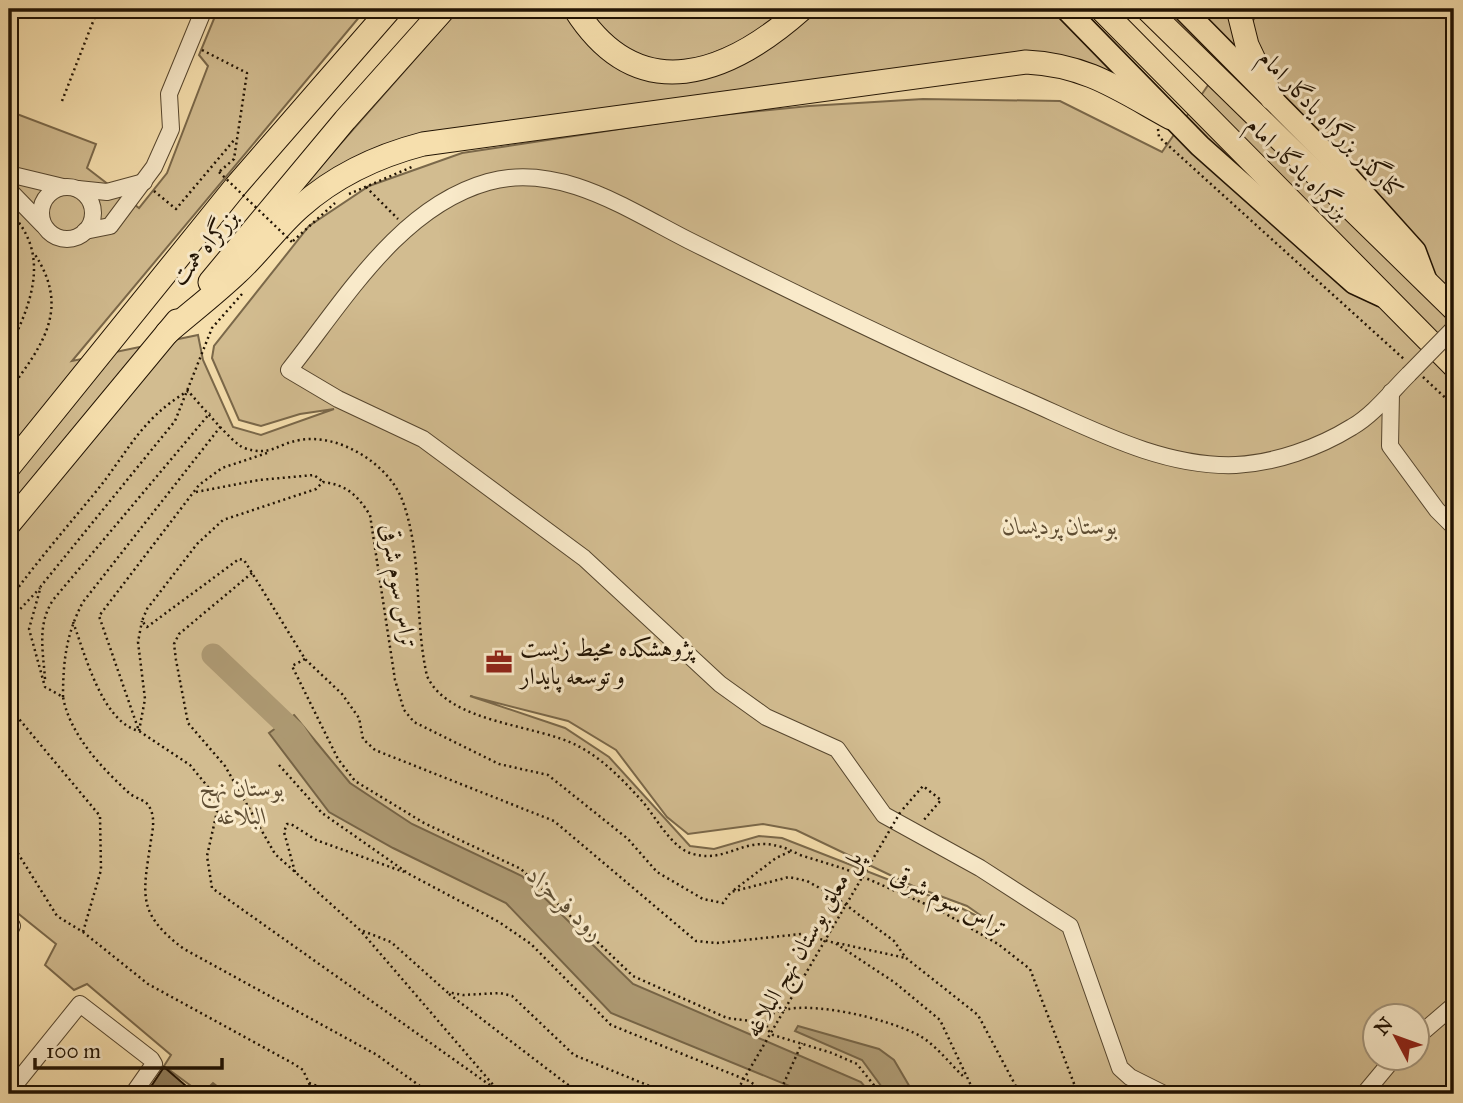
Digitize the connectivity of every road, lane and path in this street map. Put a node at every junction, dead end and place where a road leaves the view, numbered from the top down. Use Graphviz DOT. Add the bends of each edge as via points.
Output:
graph roads {
  1 [pos="99,9"];
  2 [pos="204,9"];
  3 [pos="390,9"];
  4 [pos="444,9"];
  5 [pos="575,9"];
  6 [pos="802,9"];
  7 [pos="1066,9"];
  8 [pos="1101,9"];
  9 [pos="1147,9"];
  10 [pos="1183,9"];
  11 [pos="1238,9"];
  12 [pos="190,43"];
  13 [pos="1272,98"];
  14 [pos="62,101"];
  15 [pos="1164,121"];
  16 [pos="237,137"];
  17 [pos="421,163"];
  18 [pos="9,174"];
  19 [pos="144,182"];
  20 [pos="366,187"];
  21 [pos="70,188"];
  22 [pos="9,190"];
  23 [pos="9,210"];
  24 [pos="43,225"];
  25 [pos="406,227"];
  26 [pos="85,231"];
  27 [pos="292,242"];
  28 [pos="286,247"];
  29 [pos="34,253"];
  30 [pos="1428,285"];
  31 [pos="249,286"];
  32 [pos="1393,302"];
  33 [pos="1454,309"];
  34 [pos="1454,328"];
  35 [pos="167,333"];
  36 [pos="9,349"];
  37 [pos="1454,366"];
  38 [pos="1410,368"];
  39 [pos="9,391"];
  40 [pos="188,391"];
  41 [pos="1391,392"];
  42 [pos="1454,406"];
  43 [pos="210,413"];
  44 [pos="222,425"];
  45 [pos="270,452"];
  46 [pos="9,467"];
  47 [pos="323,482"];
  48 [pos="196,492"];
  49 [pos="9,524"];
  50 [pos="1454,527"];
  51 [pos="9,549"];
  52 [pos="9,566"];
  53 [pos="252,573"];
  54 [pos="41,586"];
  55 [pos="9,600"];
  56 [pos="73,620"];
  57 [pos="9,621"];
  58 [pos="142,621"];
  59 [pos="305,659"];
  60 [pos="45,687"];
  61 [pos="63,696"];
  62 [pos="9,707"];
  63 [pos="139,732"];
  64 [pos="279,765"];
  65 [pos="913,833"];
  66 [pos="9,839"];
  67 [pos="800,855"];
  68 [pos="409,874"];
  69 [pos="296,876"];
  70 [pos="731,892"];
  71 [pos="360,930"];
  72 [pos="83,932"];
  73 [pos="835,943"];
  74 [pos="906,958"];
  75 [pos="447,992"];
  76 [pos="1454,1005"];
  77 [pos="766,1023"];
  78 [pos="1432,1024"];
  79 [pos="802,1042"];
  80 [pos="1382,1072"];
  81 [pos="966,1079"];
  82 [pos="309,1083"];
  83 [pos="494,1088"];
  84 [pos="9,1092"];
  85 [pos="133,1094"];
  86 [pos="314,1094"];
  87 [pos="340,1094"];
  88 [pos="431,1094"];
  89 [pos="501,1094"];
  90 [pos="580,1094"];
  91 [pos="669,1094"];
  92 [pos="735,1094"];
  93 [pos="780,1094"];
  94 [pos="881,1094"];
  95 [pos="975,1094"];
  96 [pos="1020,1094"];
  97 [pos="1079,1094"];
  98 [pos="1164,1094"];
  99 [pos="1364,1094"];
  1 -- 14 [label="path"];
  2 -- 12 [label="street"];
  3 -- 46 [label="highway, بزرگراه همت" via="236,186"];
  4 -- 35 [label="highway, بزرگراه همت"];
  5 -- 6 [label="highway" via="597,38 631,62 687,72 727,61 752,48"];
  7 -- 15 [label="main road"];
  8 -- 32 [label="highway, بزرگراه یادگار امام"];
  9 -- 30 [label="highway, بزرگراه یادگار امام"];
  10 -- 13 [label="main road, کنارگذر بزرگراه یادگار امام"];
  11 -- 13 [label="highway" via="1247,45"];
  12 -- 16 [label="path" via="247,73"];
  12 -- 19 [label="street" via="169,94 171,129"];
  13 -- 30 [label="main road, کنارگذر بزرگراه یادگار امام" via="1415,251"];
  15 -- 32 [label="main road" via="1354,282"];
  15 -- 35 [label="highway" via="1097,76 1055,64 1026,62 423,144 362,165 321,190 237,273"];
  15 -- 38 [label="path" via="1159,137"];
  16 -- 19 [label="path" via="176,209"];
  16 -- 27 [label="path, bridge" via="234,159 219,173"];
  17 -- 20 [label="path"];
  18 -- 21 [label="street"];
  19 -- 21 [label="street" via="107,192"];
  19 -- 26 [label="street" via="110,226"];
  20 -- 25 [label="path"];
  20 -- 28 [label="path" via="342,197"];
  21 -- 24 [label="street" via="48,194 41,209"];
  21 -- 26 [label="street" via="85,194 93,208"];
  22 -- 24 [label="street"];
  23 -- 29 [label="path" via="25,230"];
  24 -- 26 [label="street" via="63,239"];
  25 -- 41 [label="street" via="427,209 490,181 525,177 585,188 876,334 1105,435 1171,459 1236,465 1295,454 1353,427"];
  25 -- 65 [label="street" via="289,370 423,439 491,487 584,558 720,684 766,717 837,749 884,815"];
  29 -- 36 [label="path" via="35,277 27,311"];
  29 -- 39 [label="path" via="48,274 54,312 39,350"];
  30 -- 33 [label="highway, بزرگراه یادگار امام"];
  31 -- 40 [label="path" via="212,328"];
  32 -- 37 [label="highway, بزرگراه یادگار امام"];
  34 -- 38 [label="street, bridge"];
  35 -- 49 [label="highway, بزرگراه همت"];
  38 -- 41 [label="street"];
  38 -- 42 [label="path"];
  40 -- 43 [label="path"];
  40 -- 54 [label="path" via="175,421"];
  40 -- 55 [label="path" via="145,423"];
  41 -- 50 [label="street" via="1390,446"];
  43 -- 44 [label="path"];
  43 -- 60 [label="path" via="52,600 43,615"];
  44 -- 45 [label="path" via="242,447"];
  44 -- 56 [label="path" via="95,584"];
  45 -- 48 [label="path" via="222,468"];
  45 -- 67 [label="path" via="299,440 328,441 372,462 396,484 413,533 424,662 432,686 445,698 494,722 562,739 598,758 642,801 670,839 693,855 766,842"];
  47 -- 48 [label="path" via="314,475 300,476"];
  47 -- 58 [label="path" via="316,489 223,520 197,544 154,598"];
  47 -- 70 [label="path, تراس سوم شرقی" via="341,485 358,497 370,515 395,680 404,710 415,722 499,764 548,775 628,839 657,872 704,899 723,903"];
  48 -- 63 [label="path" via="99,616"];
  51 -- 52 [label="path" via="17,555"];
  53 -- 58 [label="path" via="239,558 148,627"];
  53 -- 59 [label="path"];
  53 -- 69 [label="path" via="178,634 174,643 188,723 225,766 275,854"];
  54 -- 57 [label="path"];
  54 -- 60 [label="path" via="29,629"];
  56 -- 61 [label="path" via="63,655"];
  56 -- 63 [label="path" via="98,690 127,729"];
  58 -- 63 [label="path" via="138,642 145,699"];
  59 -- 73 [label="path" via="342,694 359,718 363,739 375,750 554,821 696,941 801,934"];
  59 -- 77 [label="path" via="292,666 338,759 355,781 424,823 521,869 633,976 727,1018"];
  60 -- 61 [label="path"];
  61 -- 88 [label="path" via="66,716 90,752 152,811 145,893 156,927 184,949 377,1055"];
  62 -- 72 [label="path" via="100,816 100,870"];
  63 -- 83 [label="path" via="190,765 213,793 218,807 207,856 212,888"];
  64 -- 68 [label="path" via="322,813"];
  65 -- 92 [label="path, پل معلق بوستان نهج البلاغه, bridge" via="941,800 923,786 901,811"];
  65 -- 98 [label="street" via="980,868 1070,926 1120,1068"];
  66 -- 72 [label="path" via="57,916"];
  67 -- 70 [label="path, تراس سوم شرقی" via="791,850 776,858"];
  67 -- 97 [label="path, تراس سوم شرقی" via="845,869 939,910 1030,969"];
  68 -- 69 [label="path" via="316,840 286,824"];
  68 -- 93 [label="path" via="531,944 611,1026"];
  69 -- 71 [label="path"];
  70 -- 74 [label="path, تراس سوم شرقی" via="789,877 807,881 894,941"];
  71 -- 75 [label="path" via="391,942"];
  71 -- 83 [label="path"];
  72 -- 82 [label="path" via="148,984 303,1070"];
  73 -- 74 [label="path"];
  73 -- 81 [label="path" via="940,1020"];
  74 -- 96 [label="path, تراس سوم شرقی" via="978,1015"];
  75 -- 90 [label="path"];
  75 -- 91 [label="path" via="512,996 574,1055"];
  76 -- 78 [label="street"];
  77 -- 79 [label="path" via="773,1035"];
  77 -- 81 [label="path" via="770,1014 793,1009 877,1019 924,1038"];
  79 -- 93 [label="path"];
  79 -- 94 [label="path" via="857,1064"];
  80 -- 99 [label="street"];
  81 -- 95 [label="path"];
  82 -- 86 [label="path"];
  82 -- 87 [label="path"];
  83 -- 89 [label="path"];
  84 -- 85 [label="street" via="80,1004 154,1064"];
}
